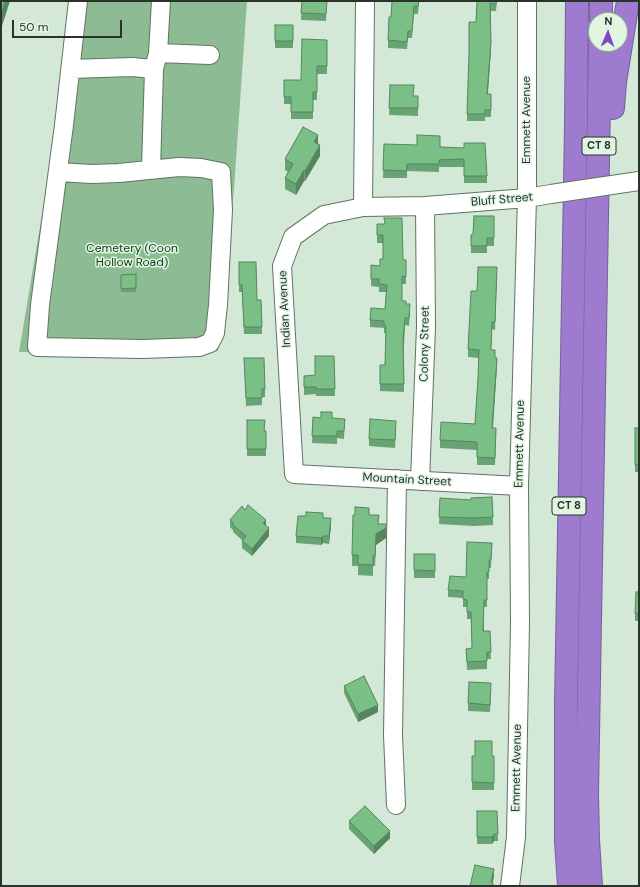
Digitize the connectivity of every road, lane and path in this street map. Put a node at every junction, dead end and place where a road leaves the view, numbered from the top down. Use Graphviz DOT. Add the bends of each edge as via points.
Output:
graph roads {
  1 [pos="78,1"];
  2 [pos="161,1"];
  3 [pos="365,1"];
  4 [pos="527,1"];
  5 [pos="563,1"];
  6 [pos="577,1"];
  7 [pos="601,1"];
  8 [pos="628,1"];
  9 [pos="601,12"];
  10 [pos="600,52"];
  11 [pos="210,55"];
  12 [pos="156,61"];
  13 [pos="71,69"];
  14 [pos="576,126"];
  15 [pos="152,169"];
  16 [pos="58,172"];
  17 [pos="639,181"];
  18 [pos="527,198"];
  19 [pos="425,206"];
  20 [pos="363,207"];
  21 [pos="597,248"];
  22 [pos="294,474"];
  23 [pos="397,479"];
  24 [pos="420,481"];
  25 [pos="519,486"];
  26 [pos="396,805"];
  27 [pos="510,886"];
  28 [pos="569,886"];
  29 [pos="591,886"];
  1 -- 13 [label="street"];
  2 -- 12 [label="street"];
  3 -- 20 [label="street"];
  4 -- 18 [label="street, Emmett Avenue"];
  5 -- 14 [label="highway"];
  6 -- 14 [label="highway, CT 8"];
  7 -- 9 [label="highway"];
  8 -- 21 [label="highway" via="615,82 610,157"];
  10 -- 21 [label="highway, CT 8"];
  11 -- 12 [label="street"];
  12 -- 13 [label="street" via="132,67"];
  12 -- 15 [label="street"];
  13 -- 16 [label="street"];
  14 -- 28 [label="highway, CT 8" via="566,705 566,841"];
  15 -- 16 [label="street" via="92,174"];
  15 -- 16 [label="street" via="179,167 221,172 224,210 218,305 210,343 199,347 37,347 40,305"];
  17 -- 18 [label="street, Bluff Street, bridge"];
  18 -- 19 [label="street, Bluff Street"];
  18 -- 25 [label="street, Emmett Avenue"];
  19 -- 20 [label="street, Bluff Street"];
  19 -- 24 [label="street, Colony Street" via="426,327"];
  20 -- 22 [label="street, Indian Avenue" via="324,215 293,237 282,266"];
  21 -- 29 [label="highway, CT 8" via="587,793"];
  22 -- 23 [label="street, Mountain Street"];
  23 -- 24 [label="street, Mountain Street"];
  23 -- 26 [label="street" via="394,735"];
  24 -- 25 [label="street, Mountain Street"];
  25 -- 27 [label="street, Emmett Avenue" via="520,623 516,830"];
}
